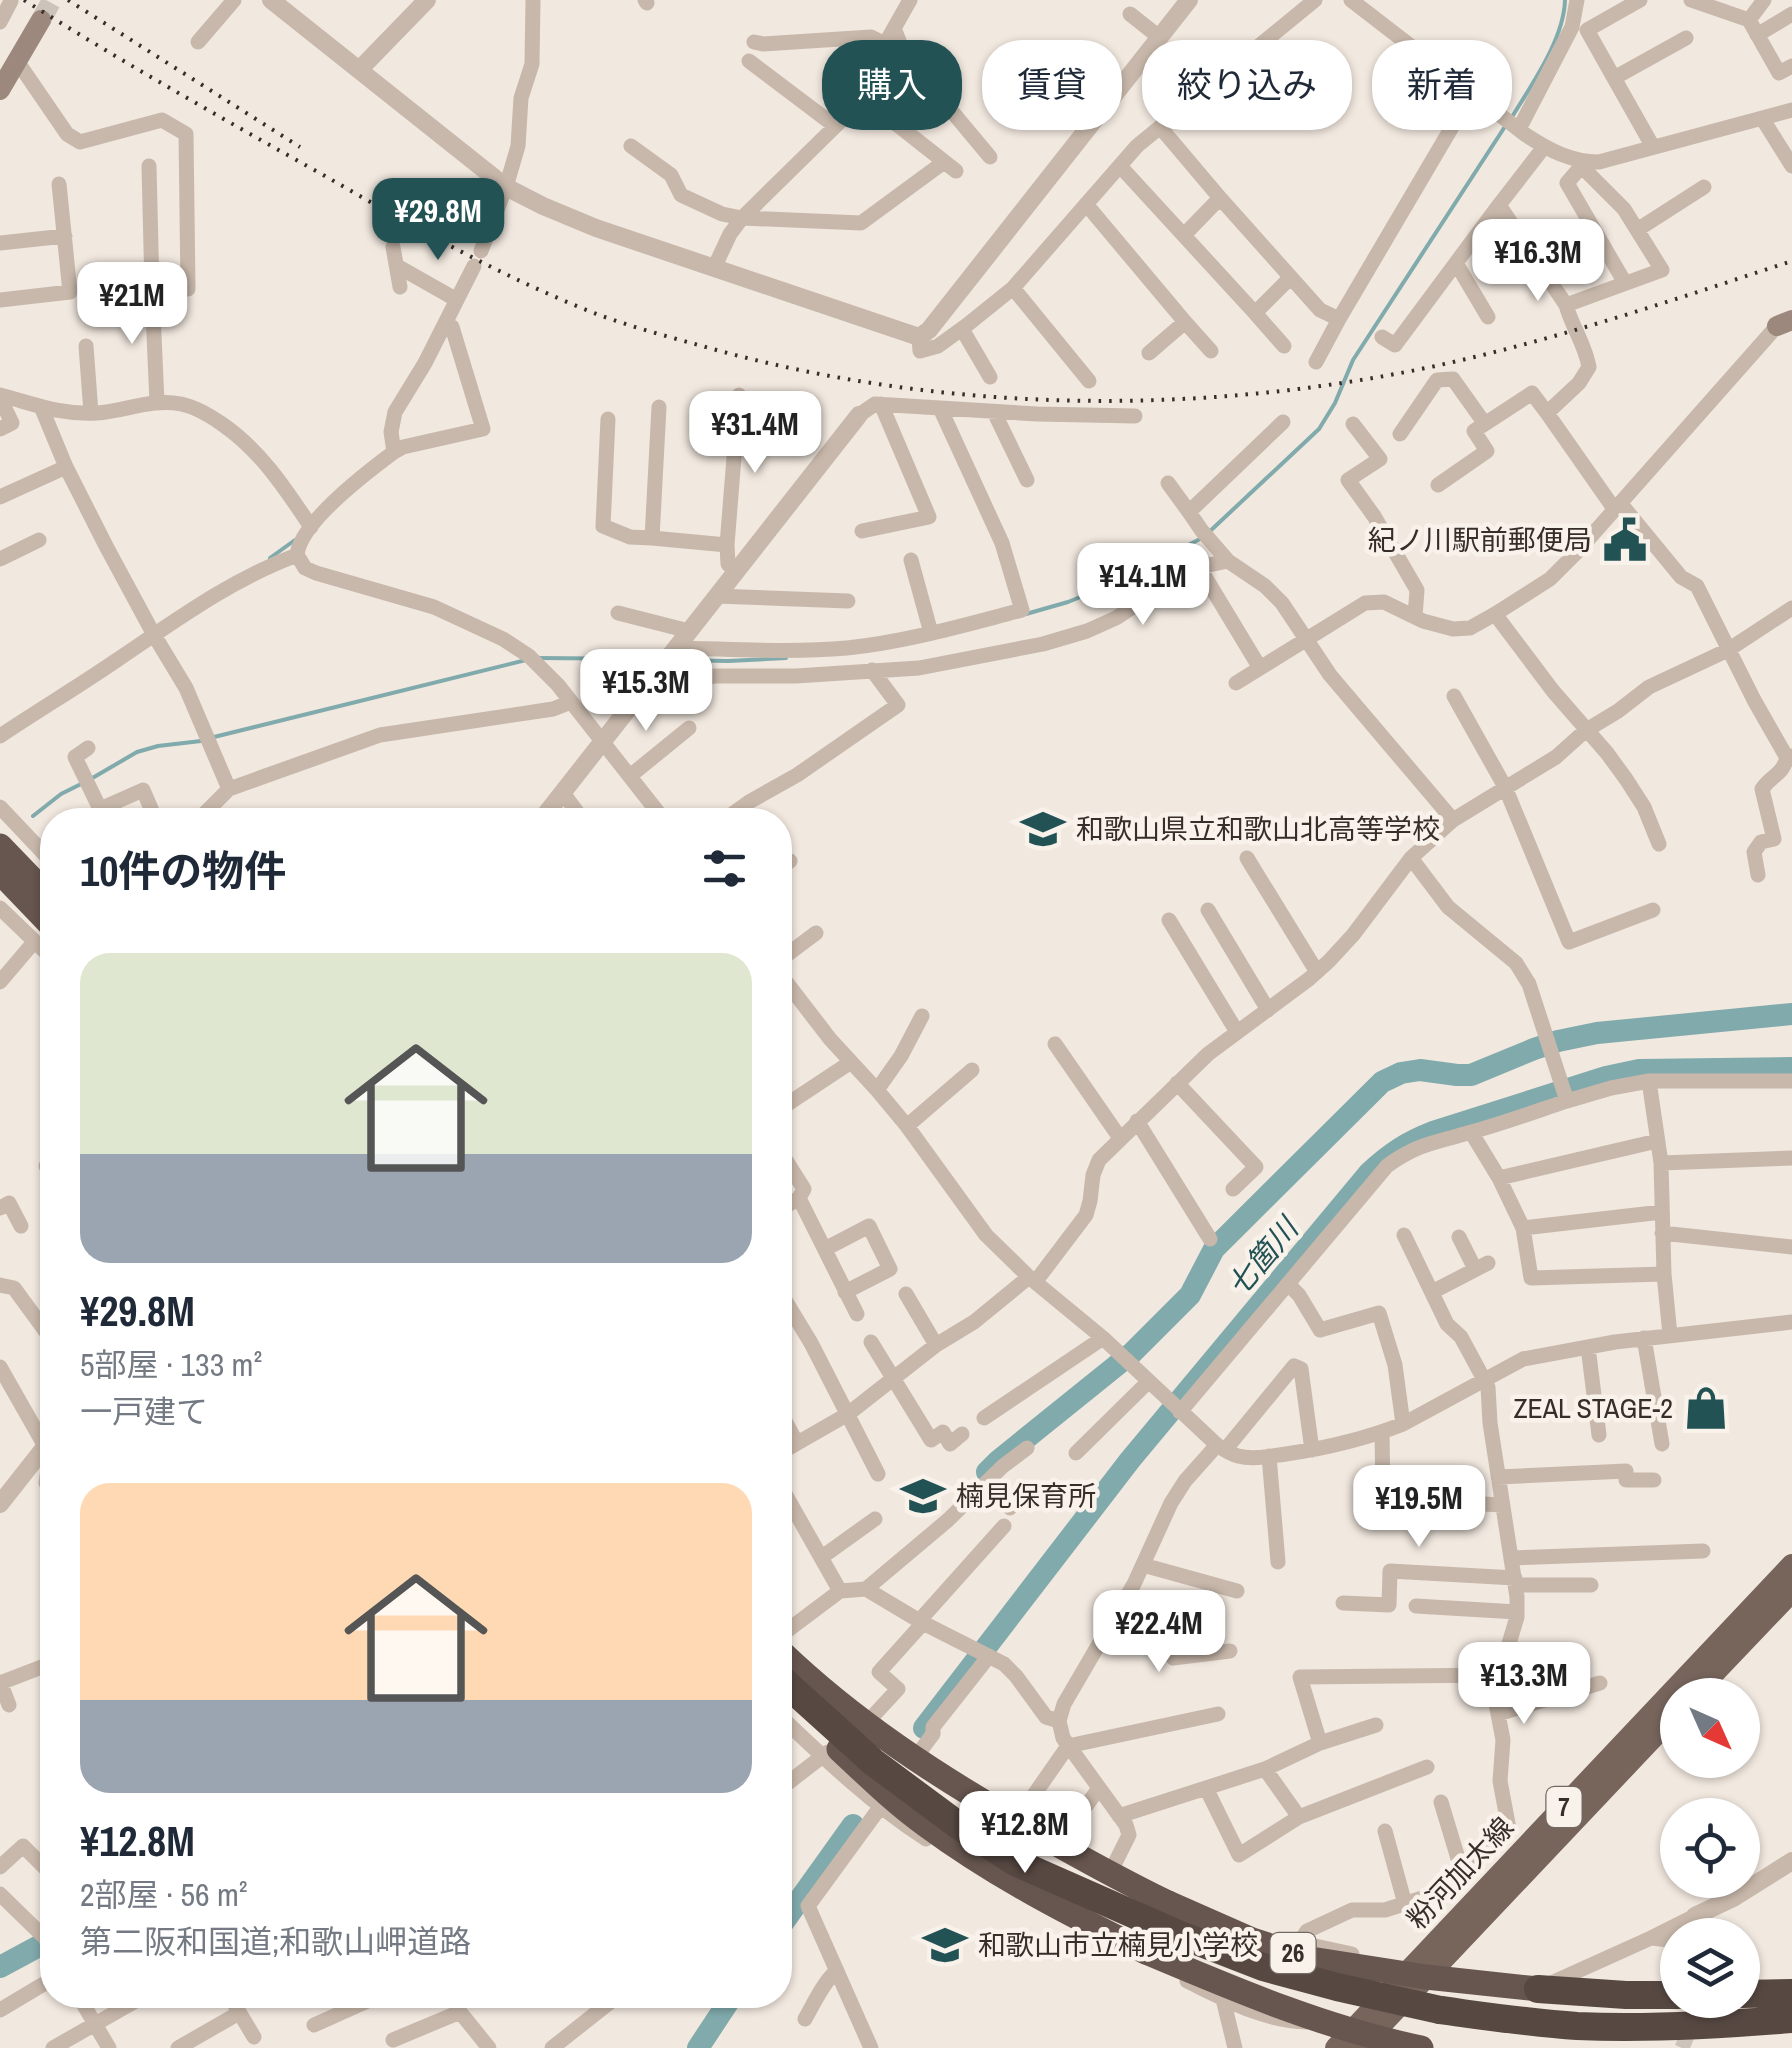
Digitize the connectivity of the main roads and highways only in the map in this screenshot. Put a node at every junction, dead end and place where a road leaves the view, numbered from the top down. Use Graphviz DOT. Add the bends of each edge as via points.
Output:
graph roads {
  1 [pos="41,20"];
  2 [pos="0,90"];
  3 [pos="0,826"];
  4 [pos="0,846"];
  5 [pos="40,867"];
  6 [pos="0,872"];
  7 [pos="40,888"];
  8 [pos="0,894"];
  9 [pos="40,929"];
  10 [pos="40,932"];
  11 [pos="1792,1565"];
  12 [pos="1792,1591"];
  13 [pos="792,1662"];
  14 [pos="792,1673"];
  15 [pos="1709,1678"];
  16 [pos="792,1689"];
  17 [pos="792,1702"];
  18 [pos="1660,1729"];
  19 [pos="1122,1910"];
  20 [pos="1416,1975"];
  21 [pos="1538,1989"];
  22 [pos="1792,1993"];
  23 [pos="1660,1994"];
  24 [pos="1760,1994"];
  25 [pos="1792,2019"];
  26 [pos="1354,2041"];
  27 [pos="1421,2048"];
  1 -- 2 [label="main road"];
  3 -- 5 [label="highway"];
  4 -- 7 [label="highway"];
  6 -- 9 [label="highway"];
  8 -- 10 [label="highway"];
  11 -- 20 [label="main road, 粉河加太線 / 7"];
  12 -- 15 [label="main road"];
  13 -- 20 [label="highway, 26, bridge" via="889,1742 1110,1875 1252,1940 1311,1959"];
  14 -- 19 [label="highway, 26, bridge" via="931,1792"];
  16 -- 19 [label="highway, 26, bridge" via="873,1762 958,1825 1015,1862"];
  17 -- 26 [label="highway, 26, bridge" via="924,1824 1048,1904"];
  18 -- 20 [label="main road, 粉河加太線 / 7"];
  19 -- 25 [label="highway, 26, bridge" via="1263,1966 1440,2010 1578,2026"];
  20 -- 21 [label="highway"];
  20 -- 26 [label="main road, 粉河加太線 / 7"];
  21 -- 23 [label="highway"];
  22 -- 24 [label="highway"];
  26 -- 27 [label="highway"];
}
